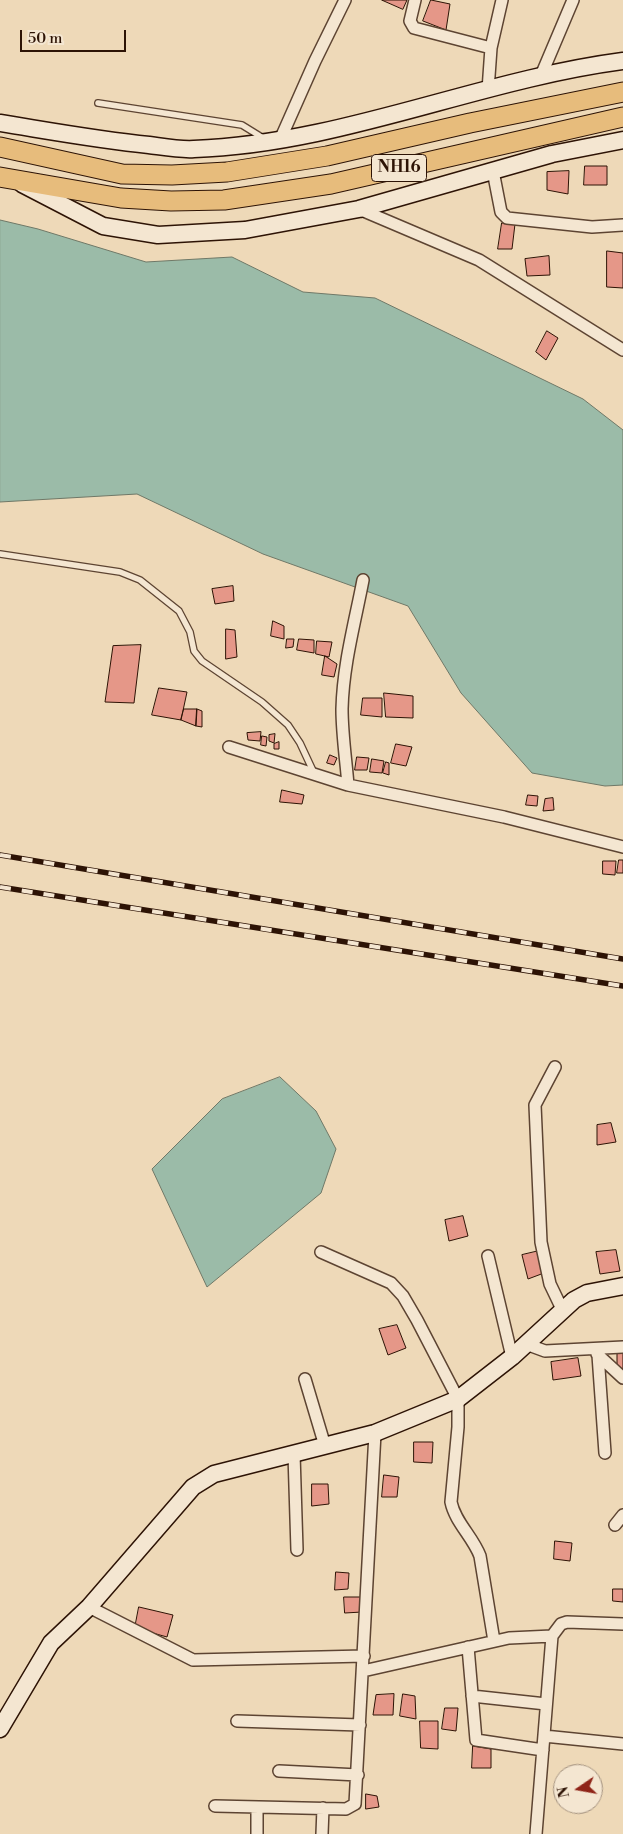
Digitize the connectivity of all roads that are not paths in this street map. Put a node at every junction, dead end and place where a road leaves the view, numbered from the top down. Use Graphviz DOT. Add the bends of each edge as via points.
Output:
graph roads {
  1 [pos="346,0"];
  2 [pos="415,0"];
  3 [pos="502,0"];
  4 [pos="572,0"];
  5 [pos="491,48"];
  6 [pos="623,61"];
  7 [pos="540,78"];
  8 [pos="488,90"];
  9 [pos="623,92"];
  10 [pos="98,103"];
  11 [pos="623,117"];
  12 [pos="0,123"];
  13 [pos="274,140"];
  14 [pos="623,140"];
  15 [pos="0,147"];
  16 [pos="493,171"];
  17 [pos="6,178"];
  18 [pos="359,210"];
  19 [pos="623,225"];
  20 [pos="623,350"];
  21 [pos="0,554"];
  22 [pos="364,580"];
  23 [pos="229,747"];
  24 [pos="314,775"];
  25 [pos="348,786"];
  26 [pos="623,847"];
  27 [pos="555,1067"];
  28 [pos="321,1252"];
  29 [pos="488,1256"];
  30 [pos="623,1286"];
  31 [pos="562,1309"];
  32 [pos="526,1344"];
  33 [pos="623,1347"];
  34 [pos="594,1351"];
  35 [pos="512,1357"];
  36 [pos="623,1378"];
  37 [pos="305,1379"];
  38 [pos="458,1399"];
  39 [pos="375,1433"];
  40 [pos="325,1446"];
  41 [pos="605,1453"];
  42 [pos="294,1454"];
  43 [pos="623,1515"];
  44 [pos="614,1525"];
  45 [pos="297,1550"];
  46 [pos="89,1607"];
  47 [pos="623,1624"];
  48 [pos="552,1636"];
  49 [pos="494,1641"];
  50 [pos="468,1647"];
  51 [pos="364,1656"];
  52 [pos="363,1670"];
  53 [pos="472,1696"];
  54 [pos="546,1704"];
  55 [pos="236,1721"];
  56 [pos="360,1724"];
  57 [pos="0,1729"];
  58 [pos="544,1736"];
  59 [pos="623,1744"];
  60 [pos="543,1750"];
  61 [pos="279,1771"];
  62 [pos="358,1775"];
  63 [pos="215,1806"];
  64 [pos="257,1807"];
  65 [pos="323,1808"];
  66 [pos="257,1834"];
  67 [pos="322,1834"];
  68 [pos="536,1834"];
  1 -- 13 [label="street"];
  2 -- 5 [label="street" via="410,21 414,28"];
  3 -- 5 [label="street"];
  4 -- 7 [label="street"];
  5 -- 8 [label="street"];
  6 -- 7 [label="main road"];
  7 -- 8 [label="main road"];
  8 -- 13 [label="main road" via="367,121"];
  9 -- 15 [label="highway, NH16" via="327,156 227,172 172,176 122,174"];
  10 -- 13 [label="lane" via="242,126"];
  11 -- 17 [label="highway, NH16" via="332,184 224,200 121,198"];
  12 -- 13 [label="main road" via="110,142 193,150"];
  14 -- 16 [label="main road" via="552,154"];
  16 -- 18 [label="main road"];
  16 -- 19 [label="street" via="501,212 507,218 592,227"];
  17 -- 18 [label="main road" via="102,226 158,235 245,230"];
  18 -- 20 [label="street" via="479,260"];
  21 -- 24 [label="lane" via="120,572 140,580 179,611 190,632 194,651 202,661 262,702 288,725"];
  22 -- 25 [label="street" via="342,710"];
  23 -- 24 [label="street"];
  24 -- 25 [label="street"];
  25 -- 26 [label="street" via="504,817"];
  27 -- 31 [label="street" via="535,1105 541,1242 550,1284"];
  28 -- 38 [label="street" via="397,1288"];
  29 -- 35 [label="street"];
  30 -- 31 [label="main road" via="587,1293"];
  31 -- 32 [label="main road"];
  32 -- 34 [label="street" via="545,1351"];
  32 -- 35 [label="main road"];
  33 -- 34 [label="street"];
  34 -- 36 [label="street"];
  34 -- 41 [label="street"];
  35 -- 38 [label="main road"];
  37 -- 40 [label="street"];
  38 -- 39 [label="main road"];
  38 -- 49 [label="street" via="451,1502 477,1546"];
  39 -- 40 [label="main road"];
  39 -- 51 [label="street"];
  40 -- 42 [label="main road"];
  42 -- 45 [label="street"];
  42 -- 46 [label="main road" via="214,1474 203,1480"];
  43 -- 44 [label="street"];
  46 -- 51 [label="street" via="193,1660"];
  46 -- 57 [label="main road" via="51,1643"];
  47 -- 48 [label="street" via="567,1622 561,1624"];
  48 -- 49 [label="street"];
  48 -- 54 [label="street"];
  49 -- 50 [label="street"];
  50 -- 52 [label="street"];
  50 -- 53 [label="street"];
  51 -- 52 [label="street"];
  52 -- 56 [label="street"];
  53 -- 54 [label="street"];
  53 -- 60 [label="street" via="476,1740"];
  54 -- 58 [label="street"];
  55 -- 56 [label="street"];
  56 -- 62 [label="street"];
  58 -- 59 [label="street"];
  58 -- 60 [label="street"];
  60 -- 68 [label="street"];
  61 -- 62 [label="street"];
  62 -- 65 [label="street" via="354,1804 346,1809"];
  63 -- 64 [label="street"];
  64 -- 65 [label="street"];
  64 -- 66 [label="street"];
  65 -- 67 [label="street"];
}
